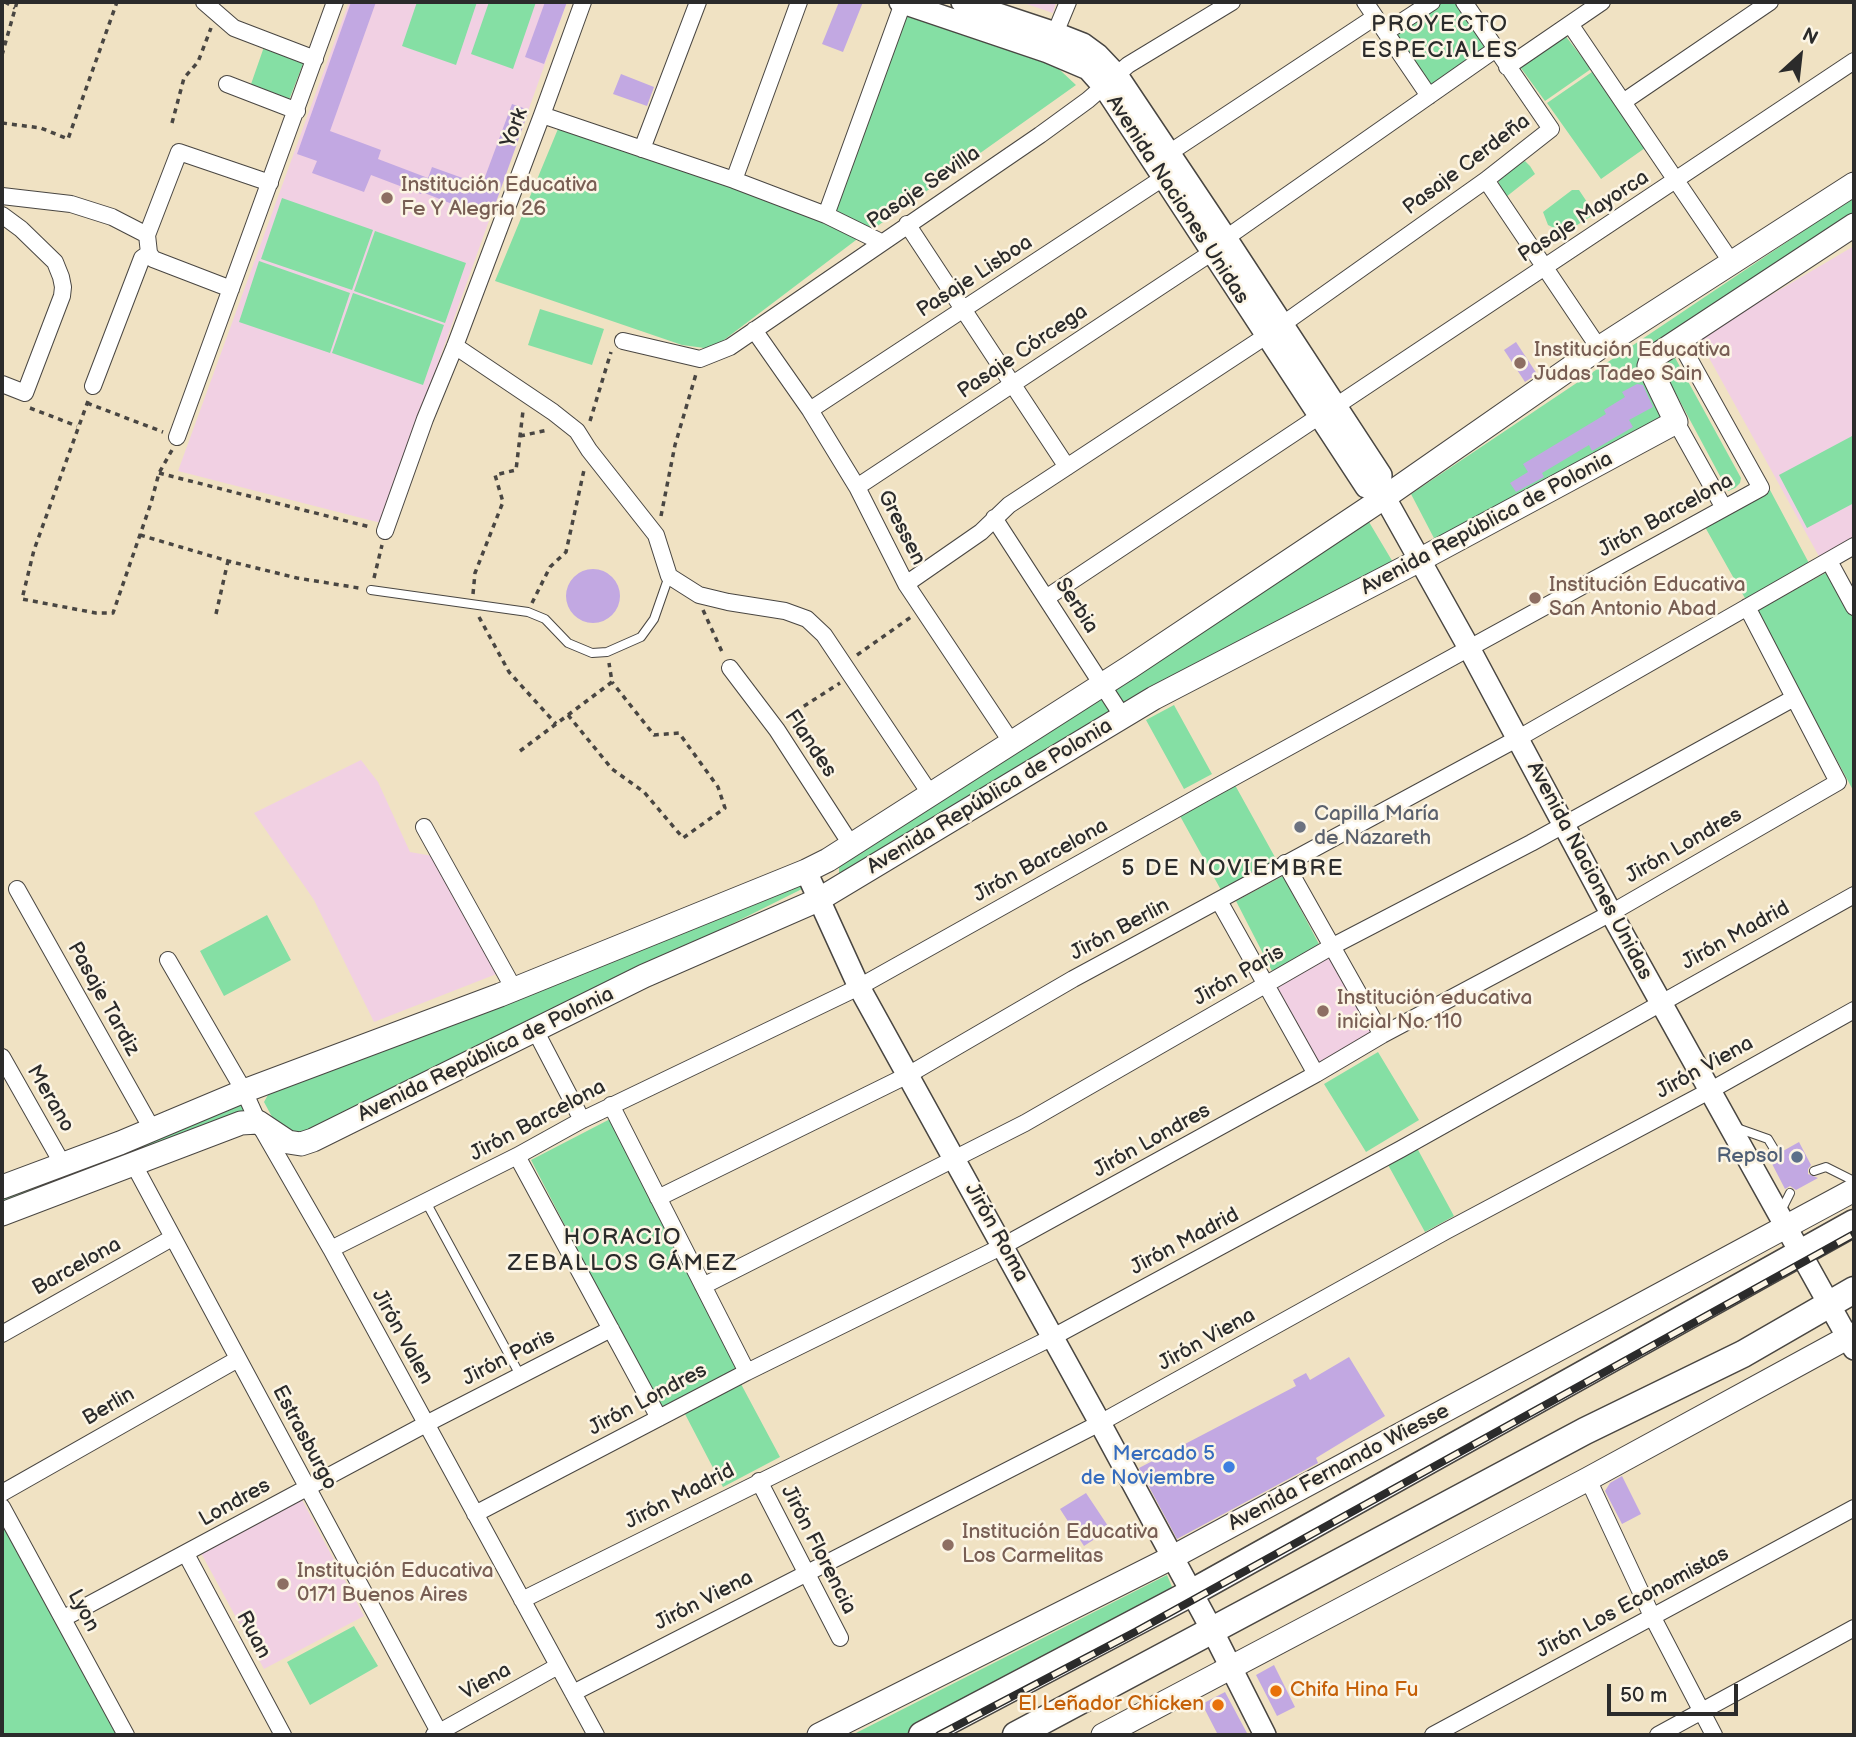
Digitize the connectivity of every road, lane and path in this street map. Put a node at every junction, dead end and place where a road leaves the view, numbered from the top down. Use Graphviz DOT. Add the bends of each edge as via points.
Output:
graph roads {
  1 [pos="5,2"];
  2 [pos="17,2"];
  3 [pos="117,2"];
  4 [pos="204,2"];
  5 [pos="335,2"];
  6 [pos="583,2"];
  7 [pos="698,2"];
  8 [pos="799,2"];
  9 [pos="901,2"];
  10 [pos="963,2"];
  11 [pos="1068,2"];
  12 [pos="1232,2"];
  13 [pos="1365,2"];
  14 [pos="1432,2"];
  15 [pos="1464,2"];
  16 [pos="1602,2"];
  17 [pos="1770,2"];
  18 [pos="15,8"];
  19 [pos="219,8"];
  20 [pos="1375,17"];
  21 [pos="1570,24"];
  22 [pos="1386,32"];
  23 [pos="1051,42"];
  24 [pos="1496,49"];
  25 [pos="2,52"];
  26 [pos="315,59"];
  27 [pos="1854,61"];
  28 [pos="1507,66"];
  29 [pos="1110,81"];
  30 [pos="226,84"];
  31 [pos="1429,96"];
  32 [pos="1623,102"];
  33 [pos="297,111"];
  34 [pos="542,115"];
  35 [pos="2,123"];
  36 [pos="172,123"];
  37 [pos="642,149"];
  38 [pos="1169,153"];
  39 [pos="1163,178"];
  40 [pos="734,180"];
  41 [pos="1486,180"];
  42 [pos="1677,181"];
  43 [pos="270,183"];
  44 [pos="1854,184"];
  45 [pos="2,196"];
  46 [pos="2,215"];
  47 [pos="826,215"];
  48 [pos="907,224"];
  49 [pos="1854,225"];
  50 [pos="147,235"];
  51 [pos="881,242"];
  52 [pos="1219,245"];
  53 [pos="149,253"];
  54 [pos="1732,262"];
  55 [pos="1544,267"];
  56 [pos="231,289"];
  57 [pos="964,310"];
  58 [pos="754,330"];
  59 [pos="1275,330"];
  60 [pos="1678,340"];
  61 [pos="623,341"];
  62 [pos="455,346"];
  63 [pos="1599,348"];
  64 [pos="700,359"];
  65 [pos="2,384"];
  66 [pos="1013,384"];
  67 [pos="93,386"];
  68 [pos="25,393"];
  69 [pos="87,403"];
  70 [pos="810,410"];
  71 [pos="1327,411"];
  72 [pos="591,419"];
  73 [pos="1676,422"];
  74 [pos="77,426"];
  75 [pos="520,436"];
  76 [pos="177,437"];
  77 [pos="589,450"];
  78 [pos="1067,467"];
  79 [pos="159,473"];
  80 [pos="857,487"];
  81 [pos="1382,493"];
  82 [pos="1724,508"];
  83 [pos="661,519"];
  84 [pos="994,519"];
  85 [pos="384,531"];
  86 [pos="140,535"];
  87 [pos="1854,546"];
  88 [pos="1420,560"];
  89 [pos="228,561"];
  90 [pos="1829,561"];
  91 [pos="669,576"];
  92 [pos="906,584"];
  93 [pos="371,590"];
  94 [pos="699,595"];
  95 [pos="1046,598"];
  96 [pos="472,604"];
  97 [pos="1746,607"];
  98 [pos="1854,607"];
  99 [pos="922,609"];
  100 [pos="528,612"];
  101 [pos="216,614"];
  102 [pos="1469,648"];
  103 [pos="607,652"];
  104 [pos="730,668"];
  105 [pos="848,670"];
  106 [pos="612,682"];
  107 [pos="1094,690"];
  108 [pos="1794,698"];
  109 [pos="568,715"];
  110 [pos="1115,722"];
  111 [pos="555,724"];
  112 [pos="774,726"];
  113 [pos="1518,738"];
  114 [pos="1012,743"];
  115 [pos="520,751"];
  116 [pos="931,795"];
  117 [pos="1564,825"];
  118 [pos="424,827"];
  119 [pos="852,846"];
  120 [pos="1284,863"];
  121 [pos="806,871"];
  122 [pos="17,889"];
  123 [pos="1854,895"];
  124 [pos="818,900"];
  125 [pos="1219,901"];
  126 [pos="1611,913"];
  127 [pos="1331,947"];
  128 [pos="168,960"];
  129 [pos="1265,986"];
  130 [pos="859,987"];
  131 [pos="514,989"];
  132 [pos="1660,1002"];
  133 [pos="1854,1010"];
  134 [pos="535,1030"];
  135 [pos="1382,1035"];
  136 [pos="2,1057"];
  137 [pos="1317,1074"];
  138 [pos="908,1075"];
  139 [pos="1712,1090"];
  140 [pos="244,1091"];
  141 [pos="611,1105"];
  142 [pos="582,1120"];
  143 [pos="258,1122"];
  144 [pos="1732,1127"];
  145 [pos="152,1129"];
  146 [pos="1777,1154"];
  147 [pos="517,1156"];
  148 [pos="956,1159"];
  149 [pos="62,1163"];
  150 [pos="133,1163"];
  151 [pos="1814,1171"];
  152 [pos="1854,1181"];
  153 [pos="2,1187"];
  154 [pos="1854,1190"];
  155 [pos="1790,1193"];
  156 [pos="658,1198"];
  157 [pos="426,1202"];
  158 [pos="2,1214"];
  159 [pos="1783,1220"];
  160 [pos="1854,1223"];
  161 [pos="172,1237"];
  162 [pos="1003,1246"];
  163 [pos="331,1250"];
  164 [pos="1800,1252"];
  165 [pos="703,1286"];
  166 [pos="1854,1290"];
  167 [pos="1830,1303"];
  168 [pos="611,1329"];
  169 [pos="2,1334"];
  170 [pos="1053,1337"];
  171 [pos="1852,1340"];
  172 [pos="238,1359"];
  173 [pos="747,1372"];
  174 [pos="520,1375"];
  175 [pos="659,1418"];
  176 [pos="1100,1423"];
  177 [pos="426,1424"];
  178 [pos="1588,1479"];
  179 [pos="759,1481"];
  180 [pos="307,1488"];
  181 [pos="2,1493"];
  182 [pos="2,1507"];
  183 [pos="1854,1508"];
  184 [pos="475,1514"];
  185 [pos="186,1554"];
  186 [pos="1171,1558"];
  187 [pos="806,1572"];
  188 [pos="1191,1593"];
  189 [pos="522,1600"];
  190 [pos="1652,1616"];
  191 [pos="64,1619"];
  192 [pos="1854,1628"];
  193 [pos="1212,1630"];
  194 [pos="840,1638"];
  195 [pos="558,1666"];
  196 [pos="1232,1669"];
  197 [pos="573,1693"];
  198 [pos="1701,1712"];
  199 [pos="437,1734"];
  200 [pos="126,1735"];
  201 [pos="283,1735"];
  202 [pos="596,1735"];
  203 [pos="819,1735"];
  204 [pos="922,1735"];
  205 [pos="1016,1735"];
  206 [pos="1103,1735"];
  207 [pos="1265,1735"];
  208 [pos="1433,1735"];
  209 [pos="1658,1735"];
  210 [pos="1714,1735"];
  1 -- 18 [label="path"];
  2 -- 18 [label="path"];
  3 -- 35 [label="path" via="68,139 41,128"];
  4 -- 19 [label="street"];
  5 -- 26 [label="street"];
  6 -- 34 [label="street, York"];
  7 -- 37 [label="street"];
  8 -- 40 [label="street"];
  9 -- 23 [label="street, Avenida Naciones Unidas"];
  9 -- 47 [label="street"];
  10 -- 23 [label="street, Avenida Naciones Unidas"];
  11 -- 23 [label="street"];
  12 -- 29 [label="street, Pasaje Sevilla" via="1128,65"];
  13 -- 20 [label="street"];
  14 -- 22 [label="street"];
  15 -- 24 [label="street, Pasaje Cerdeña"];
  16 -- 21 [label="street"];
  17 -- 32 [label="street"];
  18 -- 25 [label="path"];
  19 -- 26 [label="street" via="234,28"];
  19 -- 36 [label="path" via="198,62 184,78"];
  20 -- 22 [label="street"];
  20 -- 38 [label="street"];
  21 -- 28 [label="street"];
  21 -- 32 [label="street"];
  22 -- 31 [label="street"];
  23 -- 29 [label="street, Avenida Naciones Unidas"];
  24 -- 28 [label="street, Pasaje Cerdeña"];
  24 -- 31 [label="street, Pasaje Córcega"];
  26 -- 33 [label="street"];
  27 -- 42 [label="street, Pasaje Mayorca"];
  28 -- 41 [label="street, Pasaje Cerdeña" via="1551,129"];
  29 -- 38 [label="street, Avenida Naciones Unidas"];
  29 -- 39 [label="street, Avenida Naciones Unidas"];
  29 -- 48 [label="street, Pasaje Sevilla" via="1040,135"];
  30 -- 33 [label="street"];
  31 -- 52 [label="street, Pasaje Córcega"];
  32 -- 42 [label="street"];
  33 -- 43 [label="street"];
  34 -- 37 [label="street"];
  34 -- 62 [label="street, York"];
  37 -- 40 [label="street"];
  38 -- 52 [label="street, Avenida Naciones Unidas"];
  39 -- 52 [label="street, Avenida Naciones Unidas"];
  39 -- 57 [label="street, Pasaje Lisboa"];
  40 -- 47 [label="street"];
  41 -- 55 [label="street"];
  41 -- 59 [label="street, Pasaje Cerdeña"];
  42 -- 54 [label="street"];
  42 -- 55 [label="street, Pasaje Mayorca"];
  43 -- 50 [label="street" via="179,152"];
  43 -- 56 [label="street"];
  44 -- 54 [label="main road, Avenida República de Polonia"];
  45 -- 50 [label="street" via="71,204"];
  46 -- 68 [label="street" via="55,262 61,277 62,296"];
  47 -- 51 [label="street"];
  48 -- 51 [label="street, Pasaje Sevilla"];
  48 -- 57 [label="street"];
  49 -- 60 [label="main road"];
  50 -- 53 [label="street"];
  51 -- 58 [label="street, Pasaje Sevilla"];
  52 -- 59 [label="street, Avenida Naciones Unidas"];
  52 -- 66 [label="street, Pasaje Córcega"];
  53 -- 56 [label="street" via="156,261"];
  53 -- 67 [label="street" via="142,258"];
  54 -- 63 [label="main road, Avenida República de Polonia"];
  55 -- 63 [label="street"];
  55 -- 71 [label="street, Pasaje Mayorca"];
  56 -- 76 [label="street"];
  57 -- 66 [label="street"];
  57 -- 70 [label="street, Pasaje Lisboa"];
  58 -- 64 [label="street, Pasaje Sevilla" via="730,347"];
  58 -- 70 [label="street, Gressen"];
  59 -- 71 [label="street, Avenida Naciones Unidas"];
  59 -- 78 [label="street, Pasaje Cerdeña"];
  60 -- 73 [label="main road" via="1652,358 1649,366"];
  60 -- 82 [label="street, Jirón Barcelona" via="1761,488"];
  61 -- 64 [label="street"];
  61 -- 72 [label="path" via="610,352"];
  62 -- 77 [label="street" via="553,411 577,431"];
  62 -- 85 [label="street, York"];
  63 -- 81 [label="main road, Avenida República de Polonia"];
  64 -- 83 [label="path" via="675,445"];
  65 -- 68 [label="street"];
  66 -- 78 [label="street"];
  66 -- 80 [label="street, Pasaje Córcega"];
  67 -- 69 [label="path"];
  68 -- 74 [label="path" via="20,405"];
  69 -- 74 [label="path"];
  69 -- 76 [label="path"];
  70 -- 80 [label="street, Gressen"];
  71 -- 81 [label="street, Avenida Naciones Unidas" via="1366,487"];
  71 -- 95 [label="street, Pasaje Mayorca"];
  73 -- 82 [label="street"];
  73 -- 88 [label="main road, Avenida República de Polonia"];
  74 -- 86 [label="path" via="22,598 96,613 113,612"];
  75 -- 96 [label="path" via="516,470 495,475 503,502 475,573"];
  76 -- 79 [label="path"];
  77 -- 91 [label="street" via="656,535"];
  77 -- 100 [label="path" via="566,552 550,567"];
  78 -- 84 [label="street, Pasaje Cerdeña"];
  79 -- 85 [label="path"];
  79 -- 86 [label="path"];
  80 -- 92 [label="street, Gressen"];
  81 -- 88 [label="street, Avenida Naciones Unidas"];
  81 -- 107 [label="main road, Avenida República de Polonia"];
  82 -- 102 [label="street, Jirón Barcelona"];
  84 -- 92 [label="street, Pasaje Cerdeña"];
  84 -- 95 [label="street, Serbia"];
  85 -- 93 [label="path"];
  86 -- 89 [label="path"];
  87 -- 90 [label="street, Jirón Berlin"];
  88 -- 102 [label="street, Avenida Naciones Unidas"];
  88 -- 110 [label="main road, Avenida República de Polonia"];
  89 -- 93 [label="path"];
  89 -- 101 [label="path"];
  90 -- 97 [label="street, Jirón Berlin"];
  90 -- 98 [label="street"];
  91 -- 94 [label="street"];
  91 -- 103 [label="lane" via="654,619 641,637"];
  92 -- 99 [label="street, Gressen"];
  93 -- 96 [label="lane"];
  94 -- 104 [label="path" via="704,617"];
  94 -- 105 [label="street" via="807,618"];
  95 -- 107 [label="street, Serbia"];
  96 -- 100 [label="lane"];
  96 -- 111 [label="path" via="509,672"];
  97 -- 108 [label="street"];
  97 -- 113 [label="street, Jirón Berlin"];
  99 -- 105 [label="path"];
  99 -- 114 [label="street, Gressen"];
  100 -- 103 [label="lane" via="545,619 568,643 592,653"];
  102 -- 113 [label="street, Avenida Naciones Unidas"];
  102 -- 130 [label="street, Jirón Barcelona"];
  103 -- 106 [label="path"];
  104 -- 112 [label="street, Flandes"];
  105 -- 112 [label="path"];
  105 -- 116 [label="street"];
  106 -- 109 [label="path"];
  106 -- 109 [label="path" via="654,735 679,733 718,786 725,808 683,838 644,792 611,769"];
  107 -- 110 [label="main road"];
  107 -- 114 [label="main road, Avenida República de Polonia"];
  108 -- 117 [label="street, Jirón Paris"];
  108 -- 126 [label="street, Jirón Londres" via="1838,782"];
  109 -- 111 [label="path"];
  110 -- 124 [label="main road, Avenida República de Polonia"];
  111 -- 115 [label="path"];
  112 -- 119 [label="street, Flandes"];
  113 -- 117 [label="street, Avenida Naciones Unidas"];
  113 -- 120 [label="street, Jirón Berlin"];
  114 -- 116 [label="main road, Avenida República de Polonia"];
  116 -- 119 [label="main road, Avenida República de Polonia"];
  117 -- 126 [label="street, Avenida Naciones Unidas"];
  117 -- 127 [label="street, Jirón Paris"];
  118 -- 131 [label="street"];
  119 -- 121 [label="main road, Avenida República de Polonia"];
  120 -- 125 [label="street, Jirón Berlin"];
  120 -- 127 [label="street"];
  121 -- 124 [label="street, Jirón Roma"];
  121 -- 131 [label="main road, Avenida República de Polonia"];
  122 -- 145 [label="street, Pasaje Tardiz"];
  123 -- 132 [label="street, Jirón Madrid"];
  124 -- 130 [label="street, Jirón Roma"];
  124 -- 134 [label="main road, Avenida República de Polonia" via="644,976"];
  125 -- 129 [label="street"];
  125 -- 138 [label="street, Jirón Berlin"];
  126 -- 132 [label="street, Avenida Naciones Unidas"];
  126 -- 135 [label="street, Jirón Londres"];
  127 -- 129 [label="street, Jirón Paris"];
  127 -- 135 [label="street"];
  128 -- 140 [label="street, Jirón Valen"];
  129 -- 137 [label="street"];
  129 -- 148 [label="street, Jirón Paris"];
  130 -- 138 [label="street, Jirón Roma"];
  130 -- 141 [label="street, Jirón Barcelona"];
  131 -- 140 [label="main road, Avenida República de Polonia"];
  132 -- 139 [label="street, Avenida Naciones Unidas"];
  132 -- 170 [label="street, Jirón Madrid"];
  133 -- 139 [label="street, Jirón Viena"];
  134 -- 142 [label="street"];
  134 -- 143 [label="main road, Avenida República de Polonia" via="301,1144 288,1142"];
  135 -- 137 [label="street, Jirón Londres"];
  136 -- 149 [label="street, Merano"];
  137 -- 162 [label="street, Jirón Londres"];
  138 -- 148 [label="street, Jirón Roma"];
  138 -- 156 [label="street, Jirón Berlin"];
  139 -- 144 [label="street, Avenida Naciones Unidas"];
  139 -- 176 [label="street, Jirón Viena"];
  140 -- 143 [label="street, Jirón Valen"];
  140 -- 145 [label="main road, Avenida República de Polonia"];
  141 -- 142 [label="street, Jirón Barcelona"];
  141 -- 156 [label="street"];
  142 -- 147 [label="street, Jirón Barcelona"];
  143 -- 150 [label="main road" via="241,1123"];
  143 -- 163 [label="street, Jirón Valen"];
  144 -- 146 [label="lane" via="1768,1139"];
  144 -- 159 [label="street, Avenida Naciones Unidas"];
  145 -- 149 [label="main road, Avenida República de Polonia"];
  147 -- 157 [label="street, Jirón Barcelona"];
  147 -- 168 [label="street"];
  148 -- 162 [label="street, Jirón Roma"];
  148 -- 165 [label="street, Jirón Paris"];
  149 -- 153 [label="main road, Avenida República de Polonia"];
  150 -- 158 [label="main road"];
  150 -- 161 [label="street, Estrasburgo"];
  151 -- 152 [label="lane" via="1826,1167"];
  154 -- 159 [label="main road, Avenida Fernando Wiesse"];
  155 -- 159 [label="lane"];
  156 -- 165 [label="street"];
  157 -- 163 [label="street, Jirón Barcelona"];
  157 -- 174 [label="lane"];
  159 -- 164 [label="street, Avenida Naciones Unidas"];
  159 -- 186 [label="main road, Avenida Fernando Wiesse"];
  160 -- 164 [label="main road, Avenida Fernando Wiesse"];
  161 -- 169 [label="street, Barcelona"];
  161 -- 172 [label="street, Estrasburgo"];
  162 -- 170 [label="street, Jirón Roma"];
  162 -- 173 [label="street, Jirón Londres"];
  163 -- 177 [label="street, Jirón Valen"];
  164 -- 167 [label="street, Avenida Naciones Unidas"];
  164 -- 188 [label="main road, Avenida Fernando Wiesse"];
  165 -- 173 [label="street"];
  166 -- 167 [label="main road"];
  167 -- 171 [label="street, Avenida Naciones Unidas"];
  167 -- 193 [label="main road" via="1743,1354 1585,1431"];
  168 -- 174 [label="street, Jirón Paris"];
  168 -- 175 [label="street"];
  170 -- 176 [label="street, Jirón Roma"];
  170 -- 179 [label="street, Jirón Madrid"];
  171 -- 178 [label="main road"];
  172 -- 180 [label="street, Estrasburgo"];
  172 -- 181 [label="street, Berlin"];
  173 -- 175 [label="street, Jirón Londres"];
  174 -- 177 [label="street, Jirón Paris"];
  175 -- 184 [label="street, Jirón Londres"];
  176 -- 186 [label="street, Jirón Roma"];
  176 -- 187 [label="street, Jirón Viena"];
  177 -- 180 [label="street, Londres"];
  177 -- 184 [label="street, Jirón Valen"];
  178 -- 190 [label="street"];
  178 -- 196 [label="main road"];
  179 -- 187 [label="street, Jirón Florencia"];
  179 -- 189 [label="street, Jirón Madrid"];
  180 -- 185 [label="street, Londres"];
  180 -- 199 [label="street, Estrasburgo"];
  182 -- 191 [label="street, Lyon"];
  183 -- 190 [label="street, Jirón Los Economistas"];
  184 -- 189 [label="street, Jirón Valen"];
  185 -- 191 [label="street, Londres"];
  185 -- 201 [label="street, Ruan"];
  186 -- 188 [label="street, Jirón Roma"];
  186 -- 203 [label="main road, Avenida Fernando Wiesse"];
  187 -- 194 [label="street, Jirón Florencia"];
  187 -- 197 [label="street, Jirón Viena"];
  188 -- 193 [label="street, Jirón Roma"];
  188 -- 204 [label="main road, Avenida Fernando Wiesse"];
  189 -- 195 [label="street, Jirón Valen"];
  190 -- 198 [label="street"];
  190 -- 208 [label="street, Jirón Los Economistas"];
  191 -- 200 [label="street, Lyon"];
  192 -- 198 [label="street"];
  193 -- 196 [label="street, Jirón Roma"];
  193 -- 205 [label="main road"];
  195 -- 197 [label="street, Jirón Valen"];
  195 -- 199 [label="street, Viena"];
  196 -- 206 [label="main road"];
  196 -- 207 [label="street, Jirón Roma"];
  197 -- 202 [label="street, Jirón Valen"];
  198 -- 209 [label="street"];
  198 -- 210 [label="street"];
}
